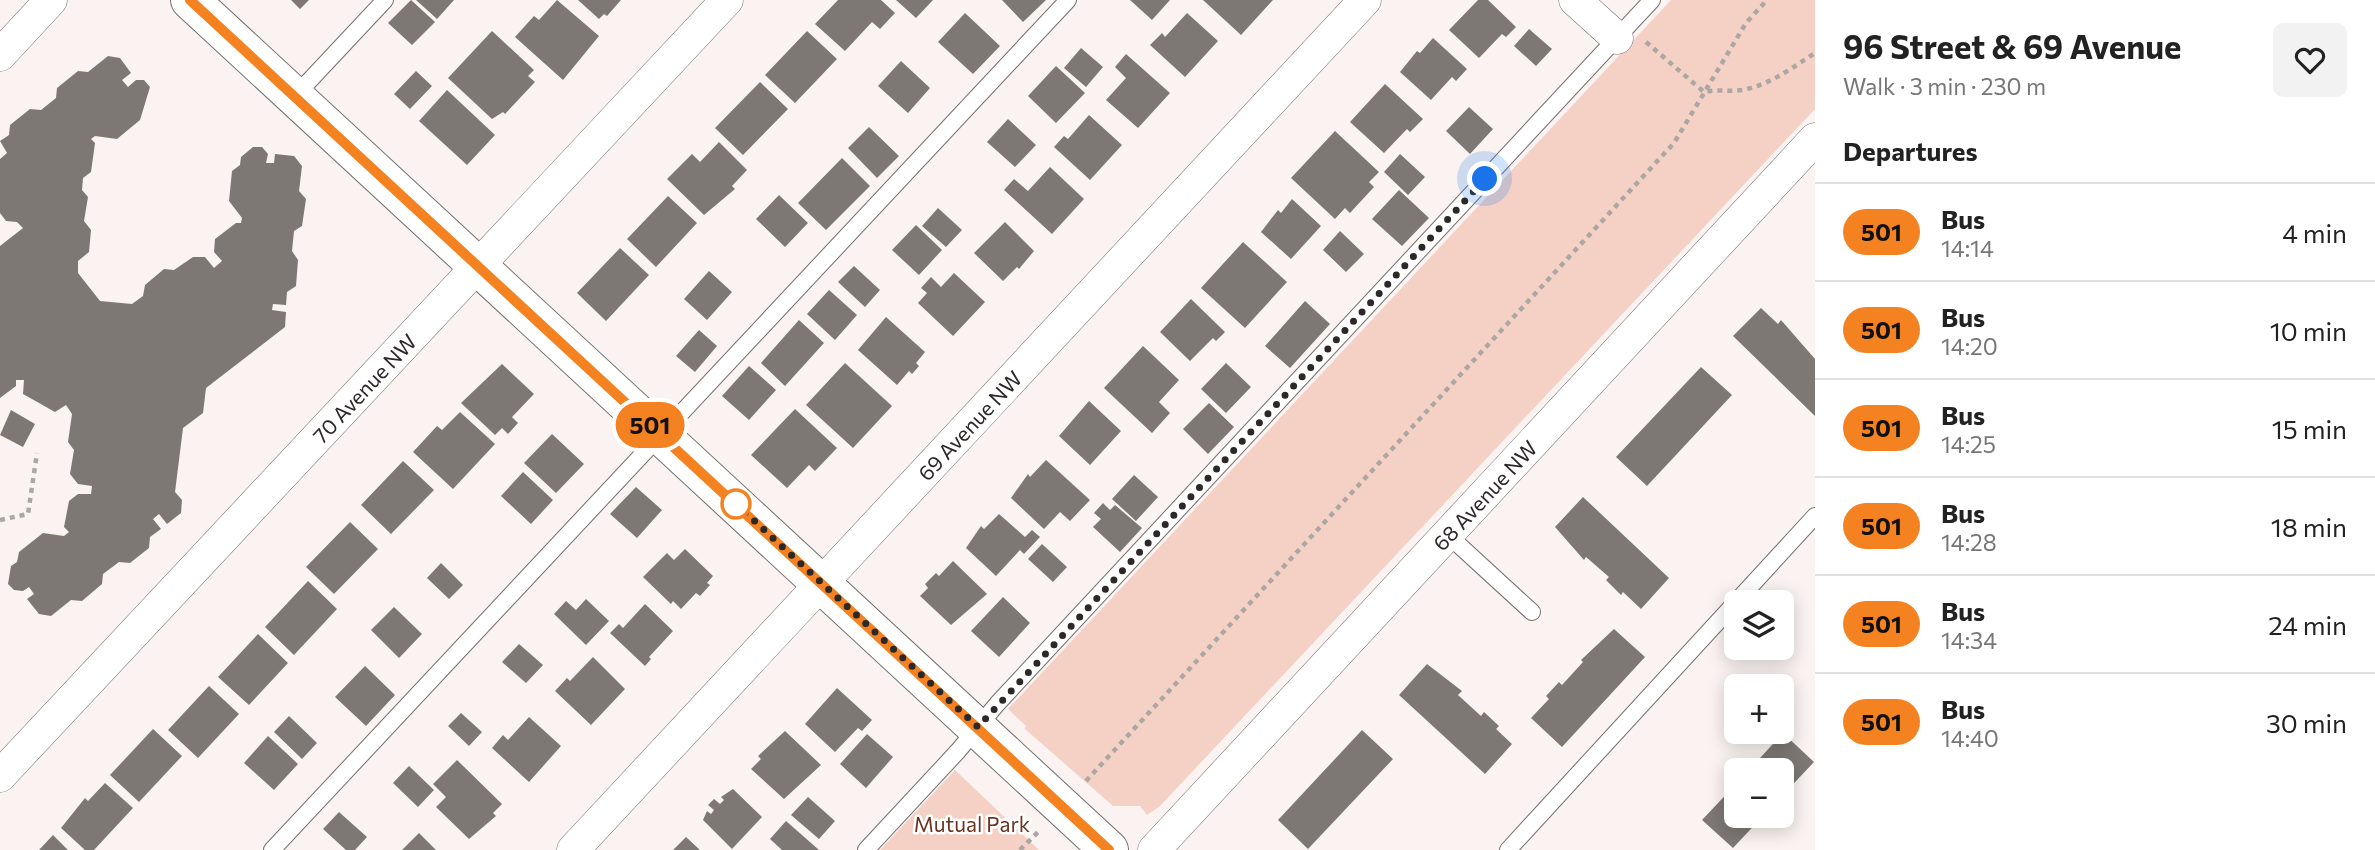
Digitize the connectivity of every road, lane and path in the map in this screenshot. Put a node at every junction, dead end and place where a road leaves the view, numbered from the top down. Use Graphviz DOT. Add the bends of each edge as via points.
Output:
graph roads {
  1 [pos="51,0"];
  2 [pos="190,0"];
  3 [pos="385,0"];
  4 [pos="727,0"];
  5 [pos="1068,0"];
  6 [pos="1366,0"];
  7 [pos="1575,0"];
  8 [pos="1652,0"];
  9 [pos="1767,0"];
  10 [pos="1631,40"];
  11 [pos="1815,53"];
  12 [pos="0,55"];
  13 [pos="1704,92"];
  14 [pos="295,96"];
  15 [pos="1815,139"];
  16 [pos="478,267"];
  17 [pos="662,435"];
  18 [pos="37,453"];
  19 [pos="1815,516"];
  20 [pos="0,520"];
  21 [pos="1448,535"];
  22 [pos="823,584"];
  23 [pos="1532,612"];
  24 [pos="978,727"];
  25 [pos="0,776"];
  26 [pos="1083,784"];
  27 [pos="1041,829"];
  28 [pos="272,850"];
  29 [pos="573,850"];
  30 [pos="866,850"];
  31 [pos="1020,850"];
  32 [pos="1109,850"];
  33 [pos="1154,850"];
  34 [pos="1508,850"];
  1 -- 12 [label="street"];
  2 -- 14 [label="street"];
  3 -- 14 [label="lane"];
  4 -- 16 [label="street, 70 Avenue NW"];
  5 -- 17 [label="lane"];
  6 -- 22 [label="street, 69 Avenue NW"];
  7 -- 10 [label="street"];
  8 -- 10 [label="lane"];
  9 -- 13 [label="path" via="1746,23"];
  10 -- 13 [label="path"];
  10 -- 24 [label="lane"];
  11 -- 13 [label="path" via="1771,82 1740,91 1718,88"];
  13 -- 26 [label="path" via="1674,143"];
  14 -- 16 [label="street"];
  15 -- 21 [label="street, 68 Avenue NW"];
  16 -- 17 [label="street"];
  16 -- 25 [label="street, 70 Avenue NW"];
  17 -- 22 [label="street"];
  17 -- 28 [label="lane"];
  18 -- 20 [label="path" via="28,514"];
  19 -- 34 [label="lane"];
  21 -- 23 [label="lane"];
  21 -- 33 [label="street, 68 Avenue NW"];
  22 -- 24 [label="street"];
  22 -- 29 [label="street, 69 Avenue NW"];
  24 -- 30 [label="lane"];
  24 -- 32 [label="street"];
  27 -- 31 [label="path"];
}
